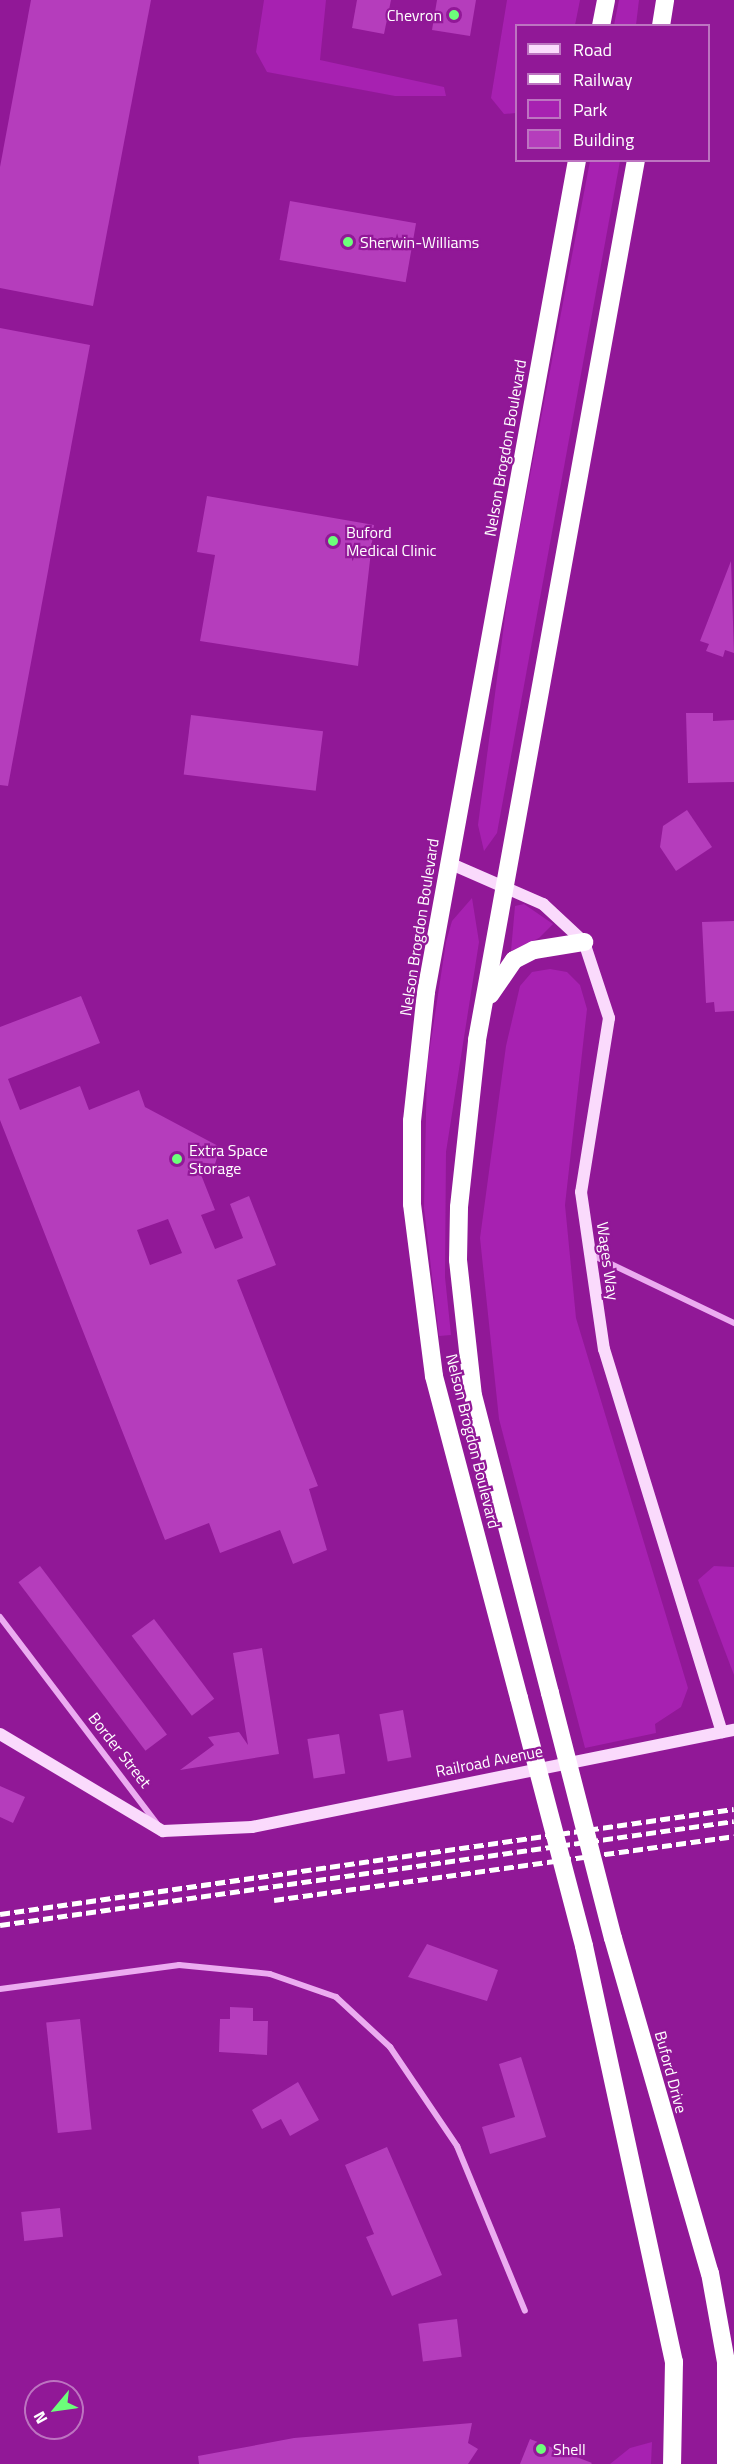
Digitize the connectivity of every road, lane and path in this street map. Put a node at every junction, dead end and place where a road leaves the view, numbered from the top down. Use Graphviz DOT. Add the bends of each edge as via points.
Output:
graph roads {
  1 [pos="665,0"];
  2 [pos="606,1"];
  3 [pos="602,24"];
  4 [pos="661,24"];
  5 [pos="577,162"];
  6 [pos="636,162"];
  7 [pos="449,863"];
  8 [pos="503,887"];
  9 [pos="584,942"];
  10 [pos="482,1010"];
  11 [pos="590,1254"];
  12 [pos="734,1323"];
  13 [pos="0,1617"];
  14 [pos="550,1693"];
  15 [pos="728,1731"];
  16 [pos="0,1734"];
  17 [pos="163,1831"];
  18 [pos="0,1989"];
  19 [pos="525,2311"];
  20 [pos="726,2463"];
  21 [pos="672,2464"];
  1 -- 4 [label="highway"];
  2 -- 3 [label="highway"];
  5 -- 7 [label="highway, Nelson Brogdon Boulevard"];
  6 -- 8 [label="highway, Nelson Brogdon Boulevard"];
  7 -- 8 [label="street, Wages Way"];
  7 -- 21 [label="highway, Nelson Brogdon Boulevard, bridge" via="412,1121 412,1204 434,1376 584,1946 674,2362"];
  8 -- 9 [label="street, Wages Way" via="543,904"];
  8 -- 10 [label="highway, Nelson Brogdon Boulevard"];
  9 -- 10 [label="highway" via="534,950 514,960"];
  9 -- 11 [label="street, Wages Way" via="609,1018 581,1192"];
  10 -- 14 [label="highway, Nelson Brogdon Boulevard" via="464,1129 458,1260 473,1396"];
  11 -- 12 [label="street"];
  11 -- 15 [label="street, Wages Way" via="604,1349"];
  13 -- 17 [label="street, Border Street"];
  14 -- 20 [label="highway, Buford Drive, bridge" via="614,1938 710,2272 726,2362"];
  15 -- 17 [label="street, Railroad Avenue" via="252,1827"];
  16 -- 17 [label="street"];
  18 -- 19 [label="street" via="179,1965 270,1974 336,1997 390,2047 457,2146"];
}
